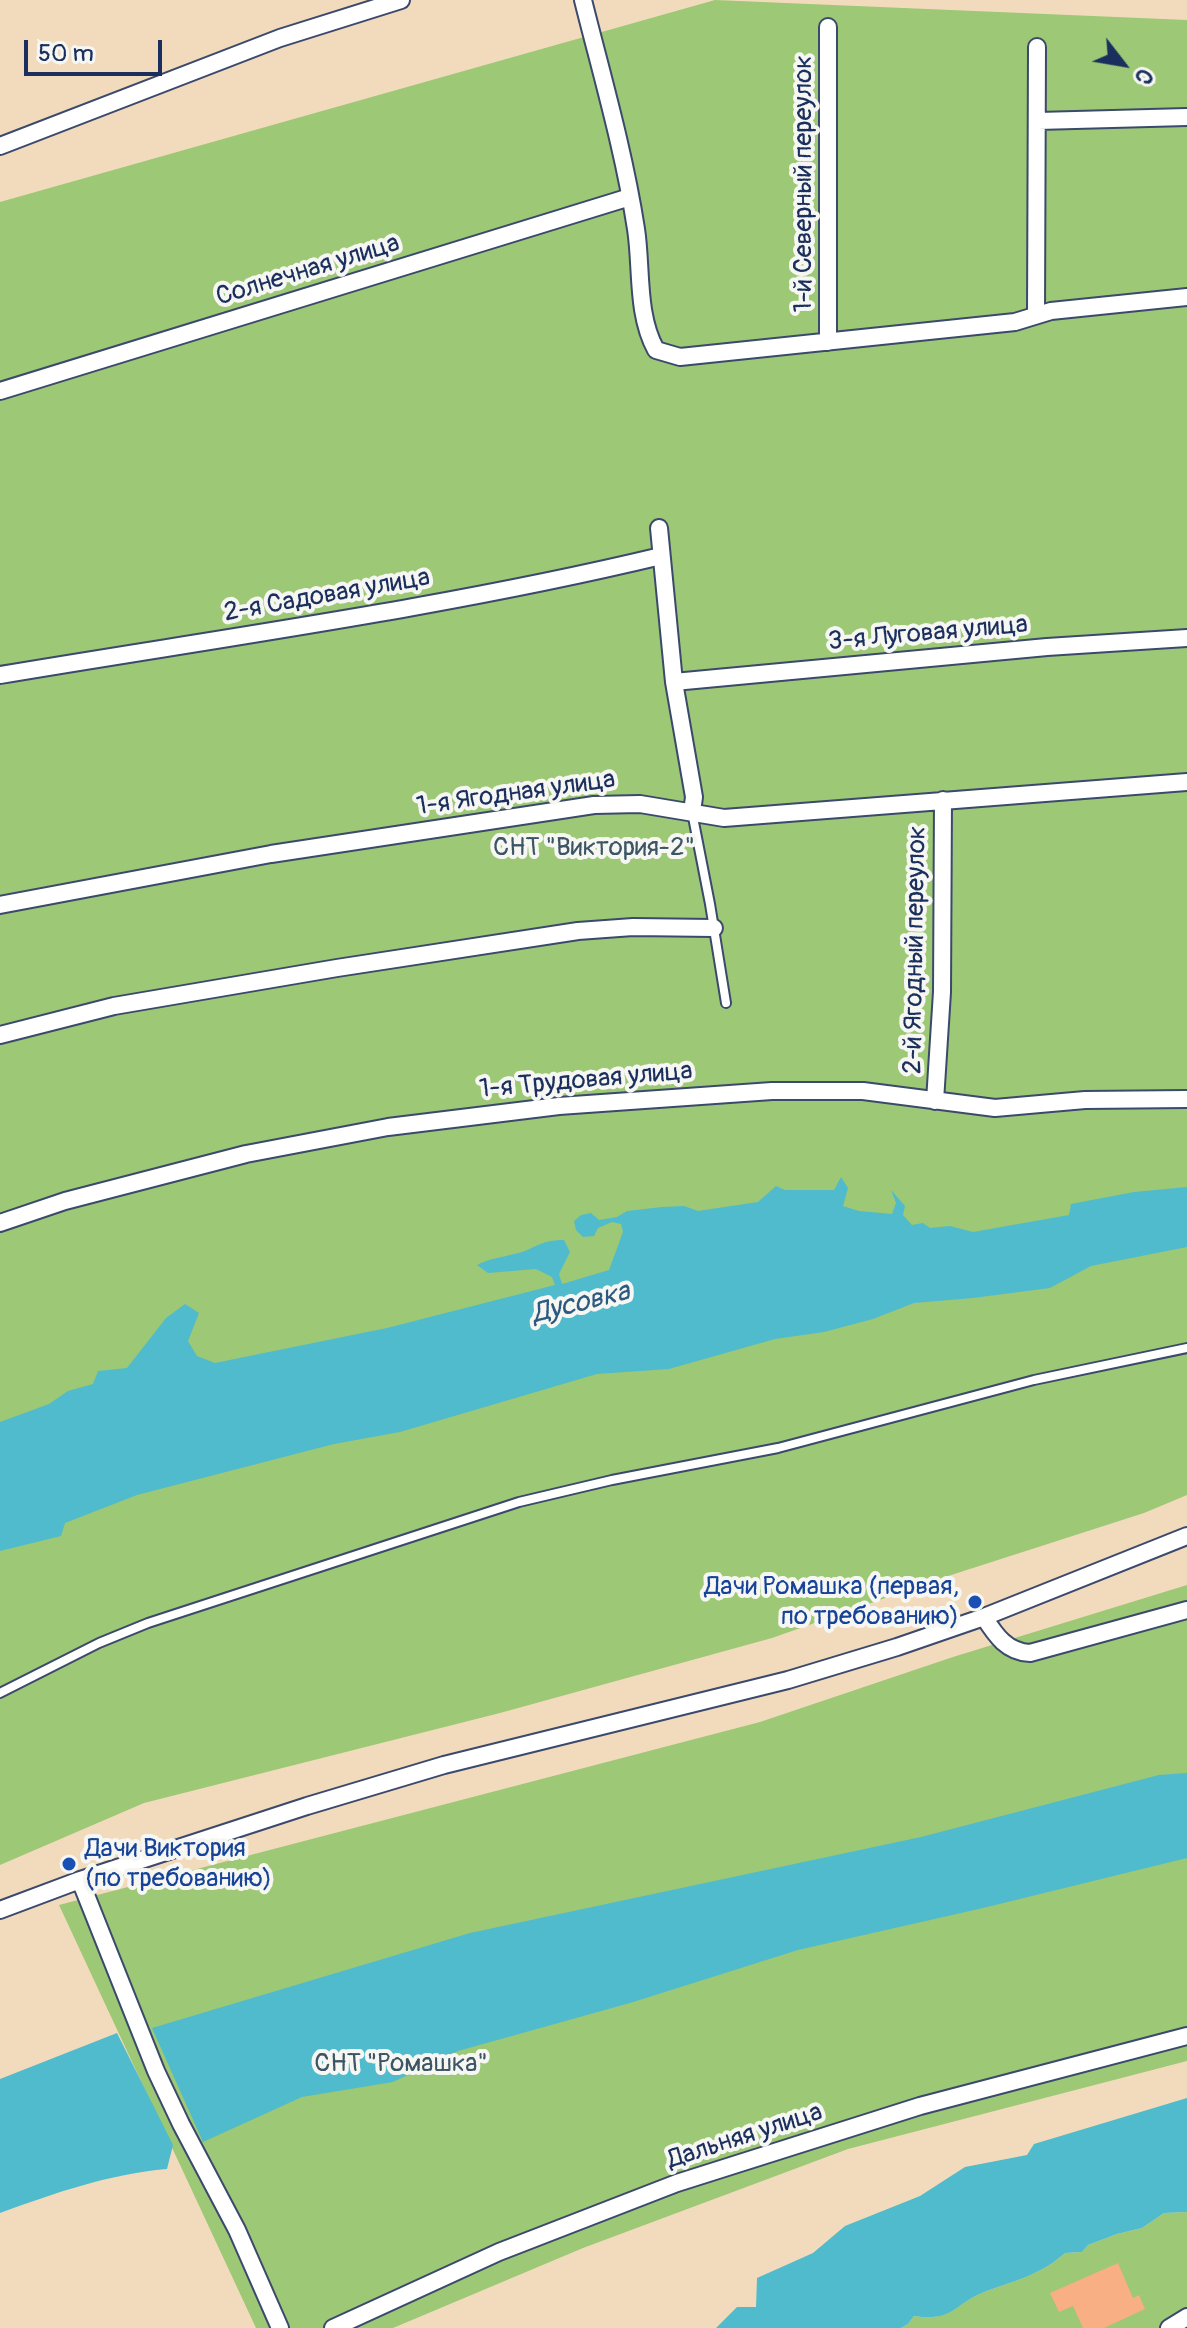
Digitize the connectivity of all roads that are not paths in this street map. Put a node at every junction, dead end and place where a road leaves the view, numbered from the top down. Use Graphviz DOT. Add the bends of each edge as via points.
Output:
graph roads {
  1 [pos="401,0"];
  2 [pos="583,0"];
  3 [pos="828,27"];
  4 [pos="1037,47"];
  5 [pos="1187,117"];
  6 [pos="1038,121"];
  7 [pos="0,146"];
  8 [pos="630,197"];
  9 [pos="1187,297"];
  10 [pos="1036,314"];
  11 [pos="828,342"];
  12 [pos="0,391"];
  13 [pos="659,528"];
  14 [pos="661,556"];
  15 [pos="1187,638"];
  16 [pos="0,675"];
  17 [pos="674,682"];
  18 [pos="1187,782"];
  19 [pos="943,800"];
  20 [pos="692,812"];
  21 [pos="0,905"];
  22 [pos="714,928"];
  23 [pos="726,1003"];
  24 [pos="0,1035"];
  25 [pos="1187,1099"];
  26 [pos="935,1101"];
  27 [pos="0,1223"];
  28 [pos="1187,1348"];
  29 [pos="1187,1536"];
  30 [pos="1187,1610"];
  31 [pos="984,1617"];
  32 [pos="0,1693"];
  33 [pos="80,1880"];
  34 [pos="0,1910"];
  35 [pos="1187,2036"];
  36 [pos="1187,2317"];
  37 [pos="280,2328"];
  38 [pos="333,2328"];
  39 [pos="1169,2328"];
  1 -- 7 [label="street" via="280,38"];
  2 -- 8 [label="street"];
  3 -- 11 [label="street, 1-й Северный переулок"];
  4 -- 6 [label="street"];
  5 -- 6 [label="street"];
  6 -- 10 [label="street"];
  8 -- 11 [label="street" via="645,316 656,350 680,357"];
  8 -- 12 [label="street, Солнечная улица"];
  9 -- 10 [label="street"];
  10 -- 11 [label="street" via="1015,322"];
  13 -- 14 [label="street"];
  14 -- 16 [label="street, 2-я Садовая улица" via="425,604"];
  14 -- 17 [label="street"];
  15 -- 17 [label="street, 3-я Луговая улица"];
  17 -- 20 [label="street" via="694,797"];
  18 -- 19 [label="street, 1-я Ягодная улица"];
  19 -- 20 [label="street, 1-я Ягодная улица" via="724,818"];
  19 -- 26 [label="street, 2-й Ягодный переулок" via="942,992"];
  20 -- 21 [label="street, 1-я Ягодная улица" via="640,804 594,805 271,854"];
  20 -- 22 [label="lane"];
  22 -- 23 [label="lane"];
  22 -- 24 [label="street" via="578,931 114,1006"];
  25 -- 26 [label="street, 1-я Трудовая улица" via="995,1108"];
  26 -- 27 [label="street, 1-я Трудовая улица" via="863,1091 772,1091 475,1115 246,1154"];
  28 -- 32 [label="lane" via="1034,1380 778,1448 519,1502 148,1623"];
  29 -- 31 [label="street"];
  30 -- 31 [label="street" via="1030,1653 1009,1648"];
  31 -- 33 [label="street" via="788,1680 413,1774"];
  33 -- 34 [label="street"];
  33 -- 37 [label="street" via="156,2071"];
  35 -- 38 [label="street, Дальняя улица" via="920,2106 677,2183 499,2252"];
  36 -- 39 [label="street"];
}
